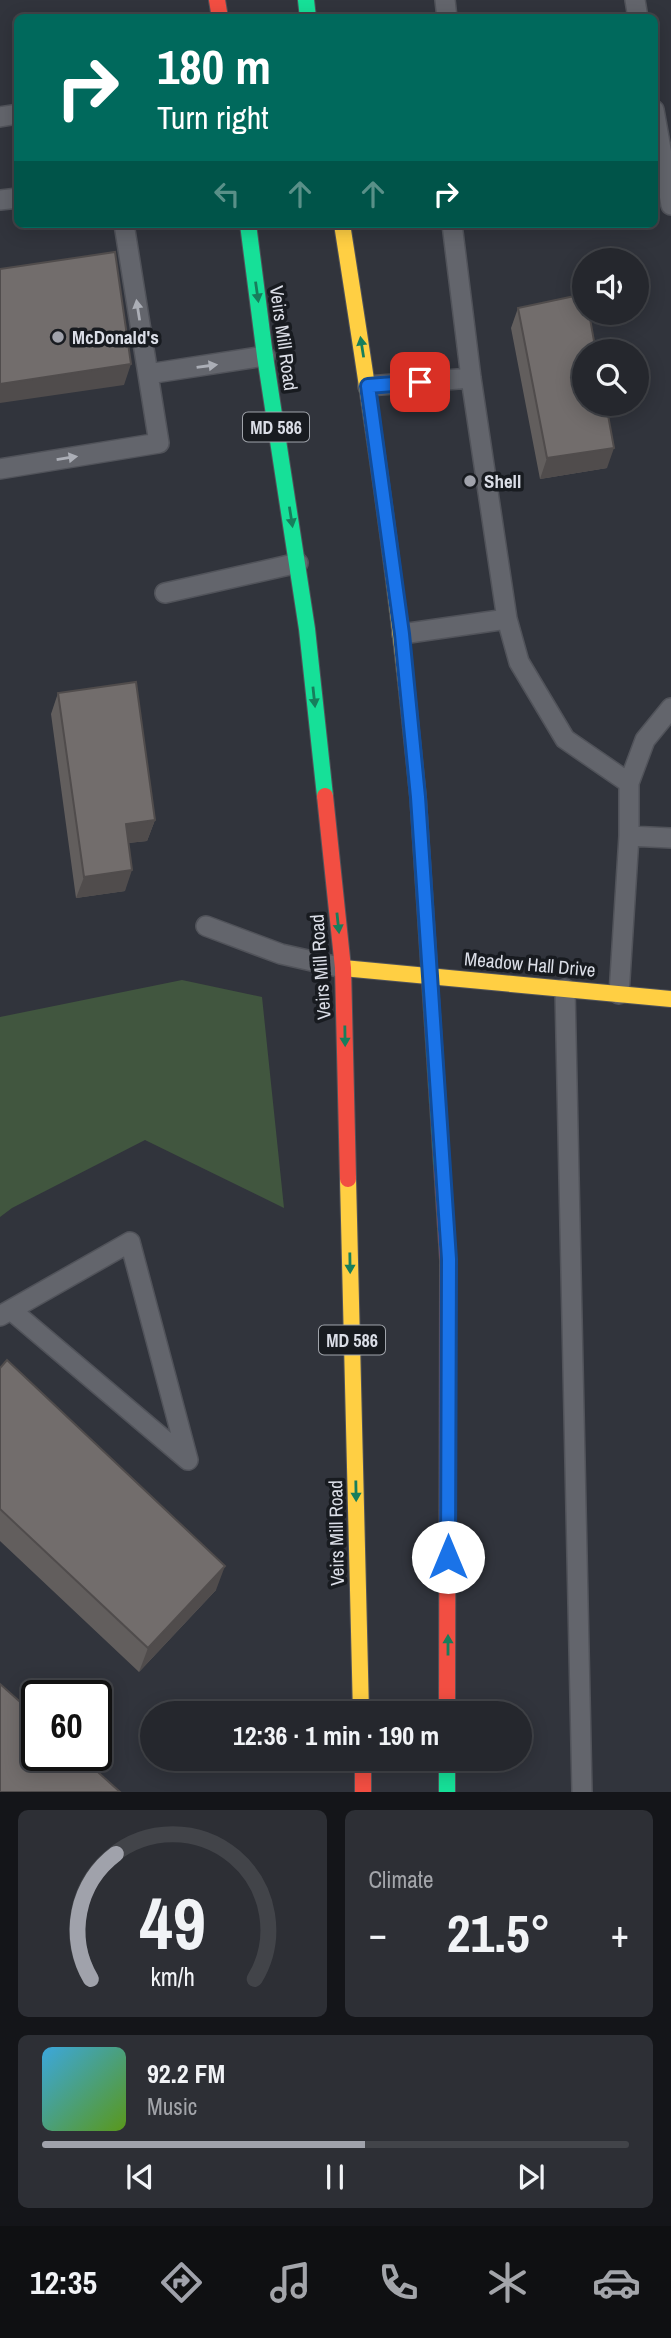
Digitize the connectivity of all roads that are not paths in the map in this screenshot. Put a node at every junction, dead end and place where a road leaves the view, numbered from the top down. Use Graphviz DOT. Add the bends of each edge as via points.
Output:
graph roads {
  1 [pos="658,155"];
  2 [pos="660,178"];
  3 [pos="671,205"];
  4 [pos="125,228"];
  5 [pos="249,228"];
  6 [pos="343,228"];
  7 [pos="452,228"];
  8 [pos="265,356"];
  9 [pos="148,374"];
  10 [pos="471,378"];
  11 [pos="368,386"];
  12 [pos="0,469"];
  13 [pos="298,563"];
  14 [pos="165,593"];
  15 [pos="507,619"];
  16 [pos="402,634"];
  17 [pos="671,708"];
  18 [pos="629,783"];
  19 [pos="629,836"];
  20 [pos="671,838"];
  21 [pos="206,926"];
  22 [pos="343,968"];
  23 [pos="428,975"];
  24 [pos="565,989"];
  25 [pos="618,994"];
  26 [pos="671,999"];
  27 [pos="6,1313"];
  28 [pos="361,1701"];
  29 [pos="447,1701"];
  30 [pos="362,1771"];
  31 [pos="447,1771"];
  32 [pos="363,1792"];
  33 [pos="447,1792"];
  34 [pos="582,1792"];
  1 -- 2 [label="lane"];
  2 -- 3 [label="lane"];
  9 -- 4 [label="lane, one-way"];
  5 -- 8 [label="main road, Veirs Mill Road / MD 586, one-way"];
  11 -- 6 [label="main road, one-way"];
  7 -- 10 [label="lane"];
  9 -- 8 [label="lane, one-way"];
  8 -- 13 [label="main road, Veirs Mill Road / MD 586, one-way"];
  12 -- 9 [label="lane, one-way" via="159,443"];
  10 -- 11 [label="lane"];
  10 -- 15 [label="lane"];
  11 -- 16 [label="main road"];
  13 -- 14 [label="lane"];
  13 -- 22 [label="main road, Veirs Mill Road / MD 586, one-way"];
  15 -- 16 [label="lane"];
  15 -- 18 [label="lane" via="519,662 565,739"];
  16 -- 23 [label="main road" via="418,797"];
  17 -- 18 [label="lane" via="645,740"];
  18 -- 19 [label="lane"];
  19 -- 20 [label="lane"];
  19 -- 25 [label="lane"];
  21 -- 22 [label="lane" via="281,954"];
  22 -- 23 [label="main road, Meadow Hall Drive"];
  22 -- 28 [label="main road, Veirs Mill Road / MD 586, one-way"];
  23 -- 24 [label="main road, Meadow Hall Drive"];
  29 -- 23 [label="main road, one-way" via="449,1259"];
  24 -- 25 [label="main road, Meadow Hall Drive"];
  24 -- 34 [label="lane"];
  25 -- 26 [label="main road, Meadow Hall Drive"];
  27 -- 27 [label="lane" via="130,1242 188,1460 42,1336"];
  30 -- 32 [label="main road"];
  31 -- 33 [label="main road"];
}
